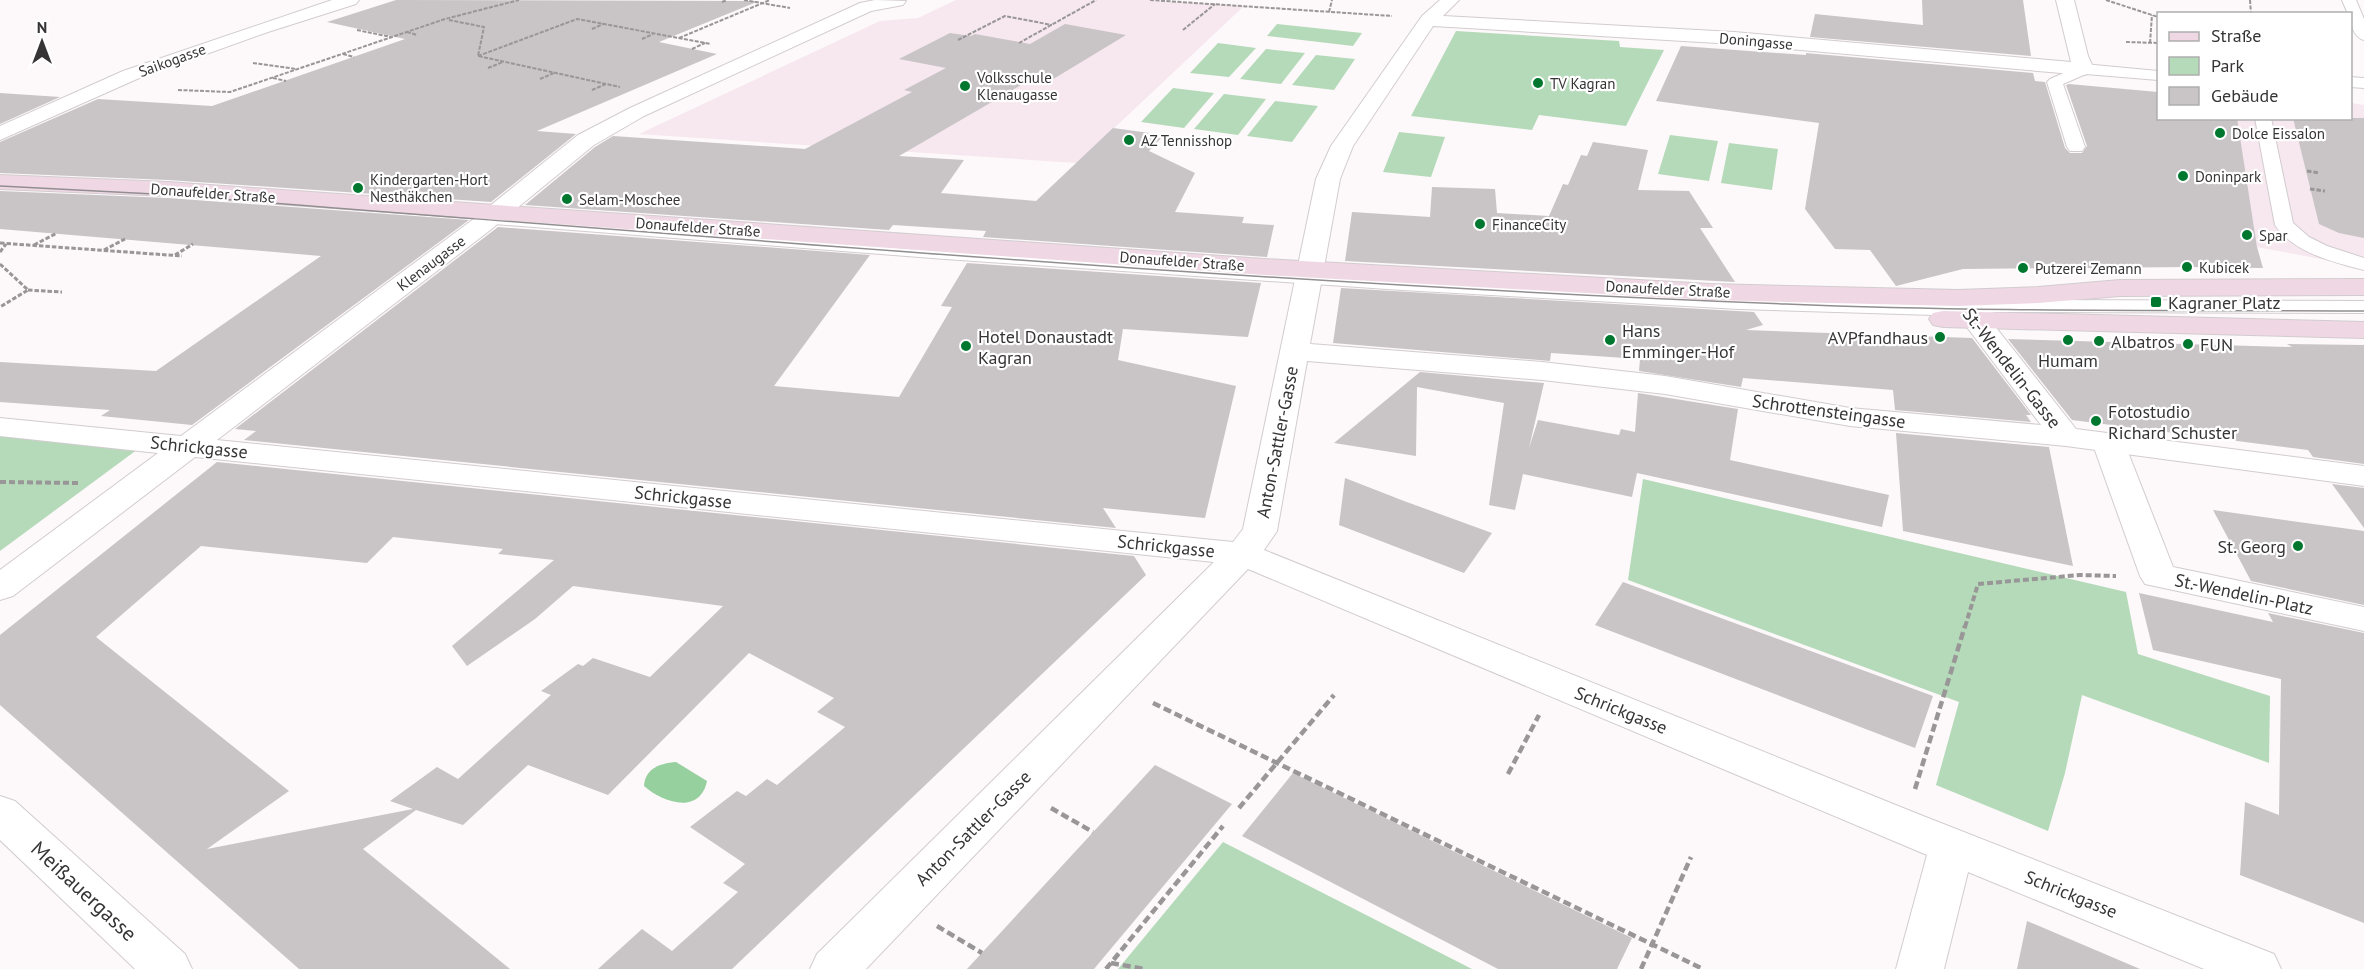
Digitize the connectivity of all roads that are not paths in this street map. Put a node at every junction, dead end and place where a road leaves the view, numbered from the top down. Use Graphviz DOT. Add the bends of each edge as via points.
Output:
graph roads {
  1 [pos="350,0"];
  2 [pos="1450,0"];
  3 [pos="2065,0"];
  4 [pos="2349,0"];
  5 [pos="897,1"];
  6 [pos="1428,20"];
  7 [pos="2364,36"];
  8 [pos="2084,69"];
  9 [pos="2157,76"];
  10 [pos="2264,120"];
  11 [pos="0,134"];
  12 [pos="2076,147"];
  13 [pos="1,182"];
  14 [pos="488,219"];
  15 [pos="2364,264"];
  16 [pos="1309,278"];
  17 [pos="2364,288"];
  18 [pos="1971,307"];
  19 [pos="2364,307"];
  20 [pos="2364,330"];
  21 [pos="1294,351"];
  22 [pos="0,427"];
  23 [pos="2066,437"];
  24 [pos="2108,442"];
  25 [pos="191,446"];
  26 [pos="2364,476"];
  27 [pos="1242,554"];
  28 [pos="0,588"];
  29 [pos="2364,619"];
  30 [pos="0,813"];
  31 [pos="1952,846"];
  32 [pos="168,969"];
  33 [pos="834,969"];
  34 [pos="1920,969"];
  35 [pos="2257,969"];
  1 -- 11 [label="street, Saikogasse" via="130,75"];
  2 -- 6 [label="street, Anton-Sattler-Gasse"];
  3 -- 8 [label="street"];
  4 -- 7 [label="lane"];
  5 -- 14 [label="street, Klenaugasse" via="866,7 637,112 586,140"];
  6 -- 8 [label="street, Doningasse" via="1734,38"];
  6 -- 16 [label="street, Anton-Sattler-Gasse" via="1339,153 1328,179"];
  8 -- 9 [label="lane, Doningasse"];
  8 -- 12 [label="lane" via="2055,82"];
  10 -- 15 [label="lane" via="2284,225 2320,250"];
  13 -- 14 [label="main road, Donaufelder Straße" via="168,189"];
  13 -- 14 [label="main road, Donaufelder Straße" via="156,201"];
  14 -- 16 [label="main road, Donaufelder Straße"];
  14 -- 25 [label="street, Klenaugasse"];
  16 -- 18 [label="main road, Donaufelder Straße" via="1671,310"];
  16 -- 21 [label="street, Anton-Sattler-Gasse"];
  17 -- 18 [label="main road, Donaufelder Straße" via="2120,288 2038,295"];
  18 -- 19 [label="lane"];
  18 -- 20 [label="main road, Donaufelder Straße"];
  18 -- 23 [label="street, St.-Wendelin-Gasse"];
  21 -- 23 [label="street, Schrottensteingasse" via="1542,371 1665,385 1850,417"];
  21 -- 27 [label="street, Anton-Sattler-Gasse" via="1260,531"];
  22 -- 25 [label="street, Schrickgasse"];
  23 -- 24 [label="street, Schrottensteingasse"];
  24 -- 26 [label="street, Schrottensteingasse"];
  24 -- 29 [label="street, St.-Wendelin-Platz" via="2158,576"];
  25 -- 27 [label="street, Schrickgasse"];
  25 -- 28 [label="street, Klenaugasse"];
  27 -- 31 [label="street, Schrickgasse"];
  27 -- 33 [label="street, Anton-Sattler-Gasse"];
  30 -- 32 [label="street, Meißauergasse"];
  31 -- 34 [label="street"];
  31 -- 35 [label="street, Schrickgasse"];
}
